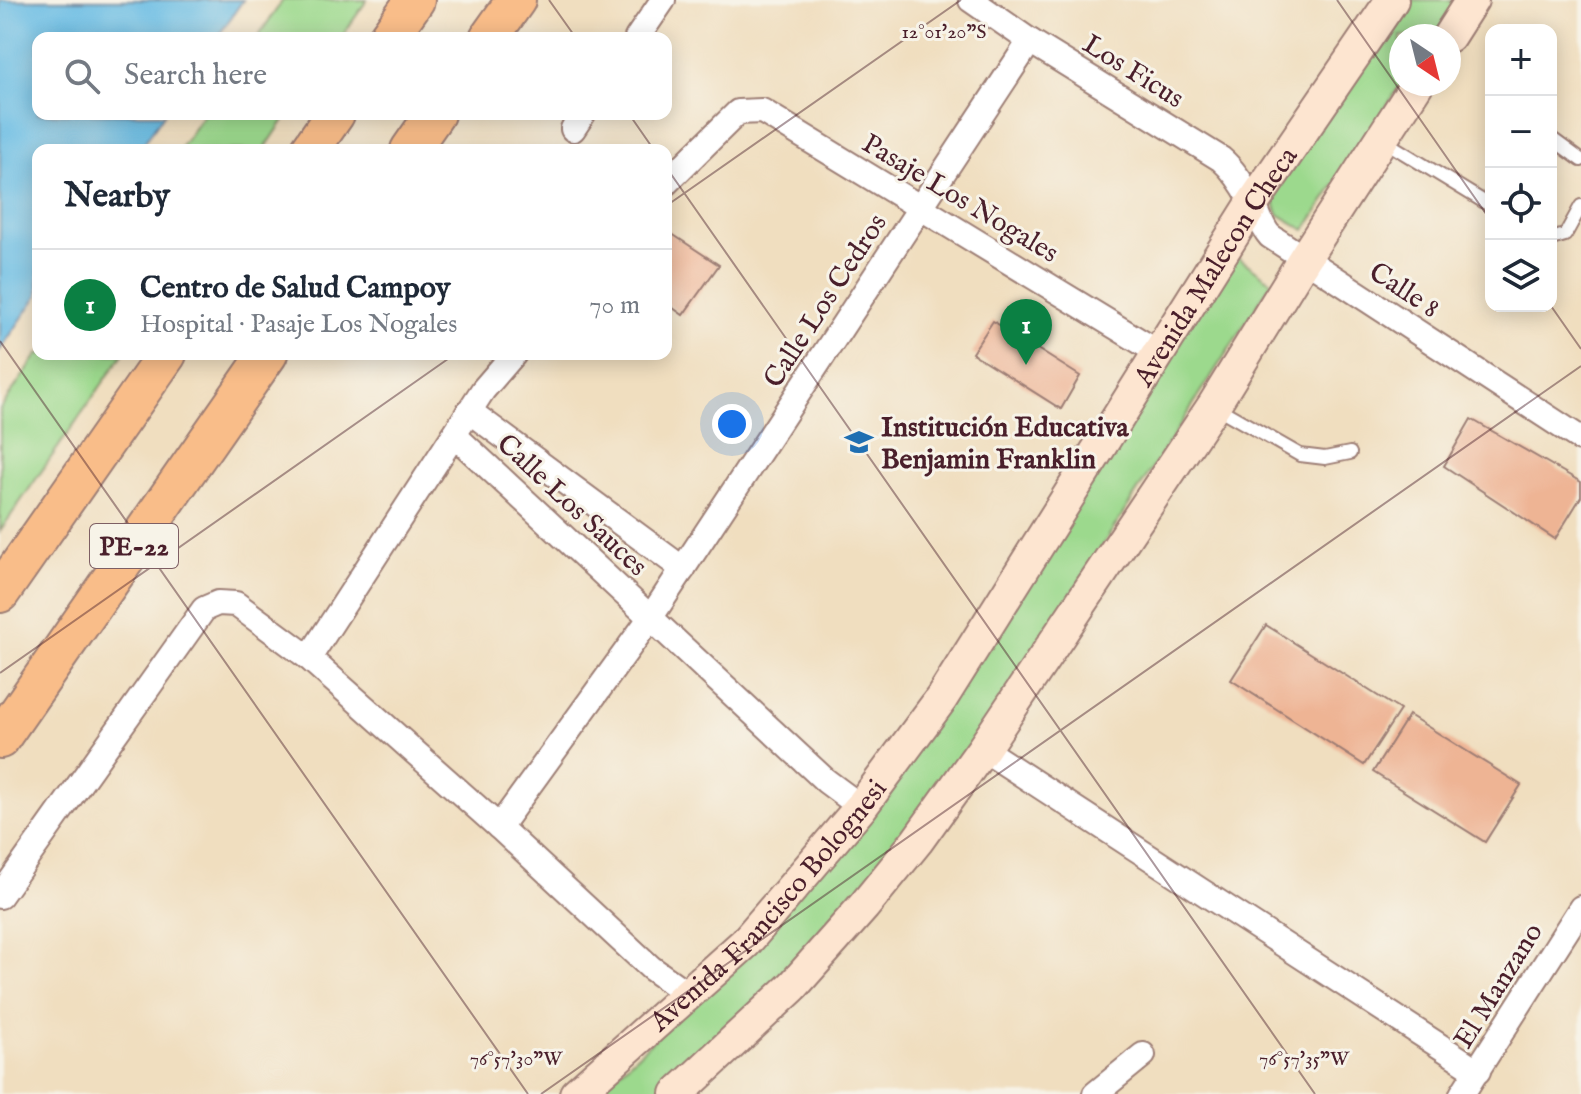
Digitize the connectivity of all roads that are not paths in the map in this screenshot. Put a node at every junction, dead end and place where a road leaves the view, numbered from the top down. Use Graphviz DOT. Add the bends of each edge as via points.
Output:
graph roads {
  1 [pos="415,0"];
  2 [pos="516,0"];
  3 [pos="663,0"];
  4 [pos="971,0"];
  5 [pos="1472,0"];
  6 [pos="1380,4"];
  7 [pos="1457,24"];
  8 [pos="392,32"];
  9 [pos="493,32"];
  10 [pos="641,32"];
  11 [pos="1030,41"];
  12 [pos="1409,96"];
  13 [pos="331,120"];
  14 [pos="431,120"];
  15 [pos="1381,139"];
  16 [pos="1557,142"];
  17 [pos="314,144"];
  18 [pos="414,144"];
  19 [pos="1581,160"];
  20 [pos="672,177"];
  21 [pos="1485,202"];
  22 [pos="1253,203"];
  23 [pos="1581,206"];
  24 [pos="920,208"];
  25 [pos="1557,237"];
  26 [pos="1304,259"];
  27 [pos="1159,353"];
  28 [pos="163,360"];
  29 [pos="264,360"];
  30 [pos="509,360"];
  31 [pos="1214,405"];
  32 [pos="469,411"];
  33 [pos="454,435"];
  34 [pos="1581,439"];
  35 [pos="1350,453"];
  36 [pos="683,569"];
  37 [pos="0,593"];
  38 [pos="651,617"];
  39 [pos="309,658"];
  40 [pos="941,699"];
  41 [pos="0,739"];
  42 [pos="983,749"];
  43 [pos="861,807"];
  44 [pos="499,827"];
  45 [pos="0,896"];
  46 [pos="1581,908"];
  47 [pos="689,995"];
  48 [pos="1143,1055"];
  49 [pos="1478,1071"];
  50 [pos="576,1094"];
  51 [pos="677,1094"];
  52 [pos="1095,1094"];
  53 [pos="1462,1094"];
  1 -- 8 [label="highway"];
  2 -- 9 [label="highway"];
  3 -- 10 [label="street"];
  4 -- 11 [label="street, Los Ficus"];
  5 -- 7 [label="main road"];
  6 -- 22 [label="main road, Avenida Malecon Checa"];
  11 -- 22 [label="street, Los Ficus" via="1221,159"];
  11 -- 24 [label="street, Calle Los Cedros"];
  12 -- 15 [label="main road"];
  13 -- 17 [label="highway"];
  14 -- 18 [label="highway"];
  15 -- 21 [label="lane"];
  15 -- 26 [label="main road"];
  16 -- 19 [label="lane"];
  20 -- 24 [label="street, Pasaje Los Nogales" via="738,112 762,111"];
  22 -- 26 [label="street, Calle 8" via="1262,228"];
  22 -- 27 [label="main road, Avenida Malecon Checa"];
  23 -- 25 [label="lane" via="1565,235"];
  24 -- 27 [label="street, Pasaje Los Nogales"];
  24 -- 36 [label="street, Calle Los Cedros"];
  26 -- 31 [label="main road"];
  26 -- 34 [label="street, Calle 8"];
  27 -- 40 [label="main road, Avenida Malecon Checa"];
  28 -- 37 [label="highway, PE-22"];
  29 -- 41 [label="highway, PE-22"];
  30 -- 32 [label="street"];
  31 -- 35 [label="lane" via="1300,455"];
  31 -- 42 [label="main road"];
  32 -- 33 [label="street"];
  32 -- 36 [label="street"];
  33 -- 38 [label="street, Calle Los Sauces"];
  33 -- 39 [label="street"];
  36 -- 38 [label="street, Calle Los Cedros"];
  38 -- 43 [label="street, Calle Los Sauces" via="826,781"];
  38 -- 44 [label="street, Calle Los Cedros"];
  39 -- 44 [label="street"];
  39 -- 45 [label="street" via="236,604 204,609"];
  40 -- 43 [label="main road, Avenida Francisco Bolognesi"];
  42 -- 49 [label="street"];
  42 -- 51 [label="main road" via="864,906 793,986"];
  43 -- 47 [label="main road, Avenida Francisco Bolognesi" via="745,943"];
  44 -- 47 [label="street" via="651,968"];
  46 -- 49 [label="street, El Manzano"];
  47 -- 50 [label="main road, Avenida Francisco Bolognesi"];
  48 -- 52 [label="street"];
  49 -- 53 [label="street, El Manzano"];
}
